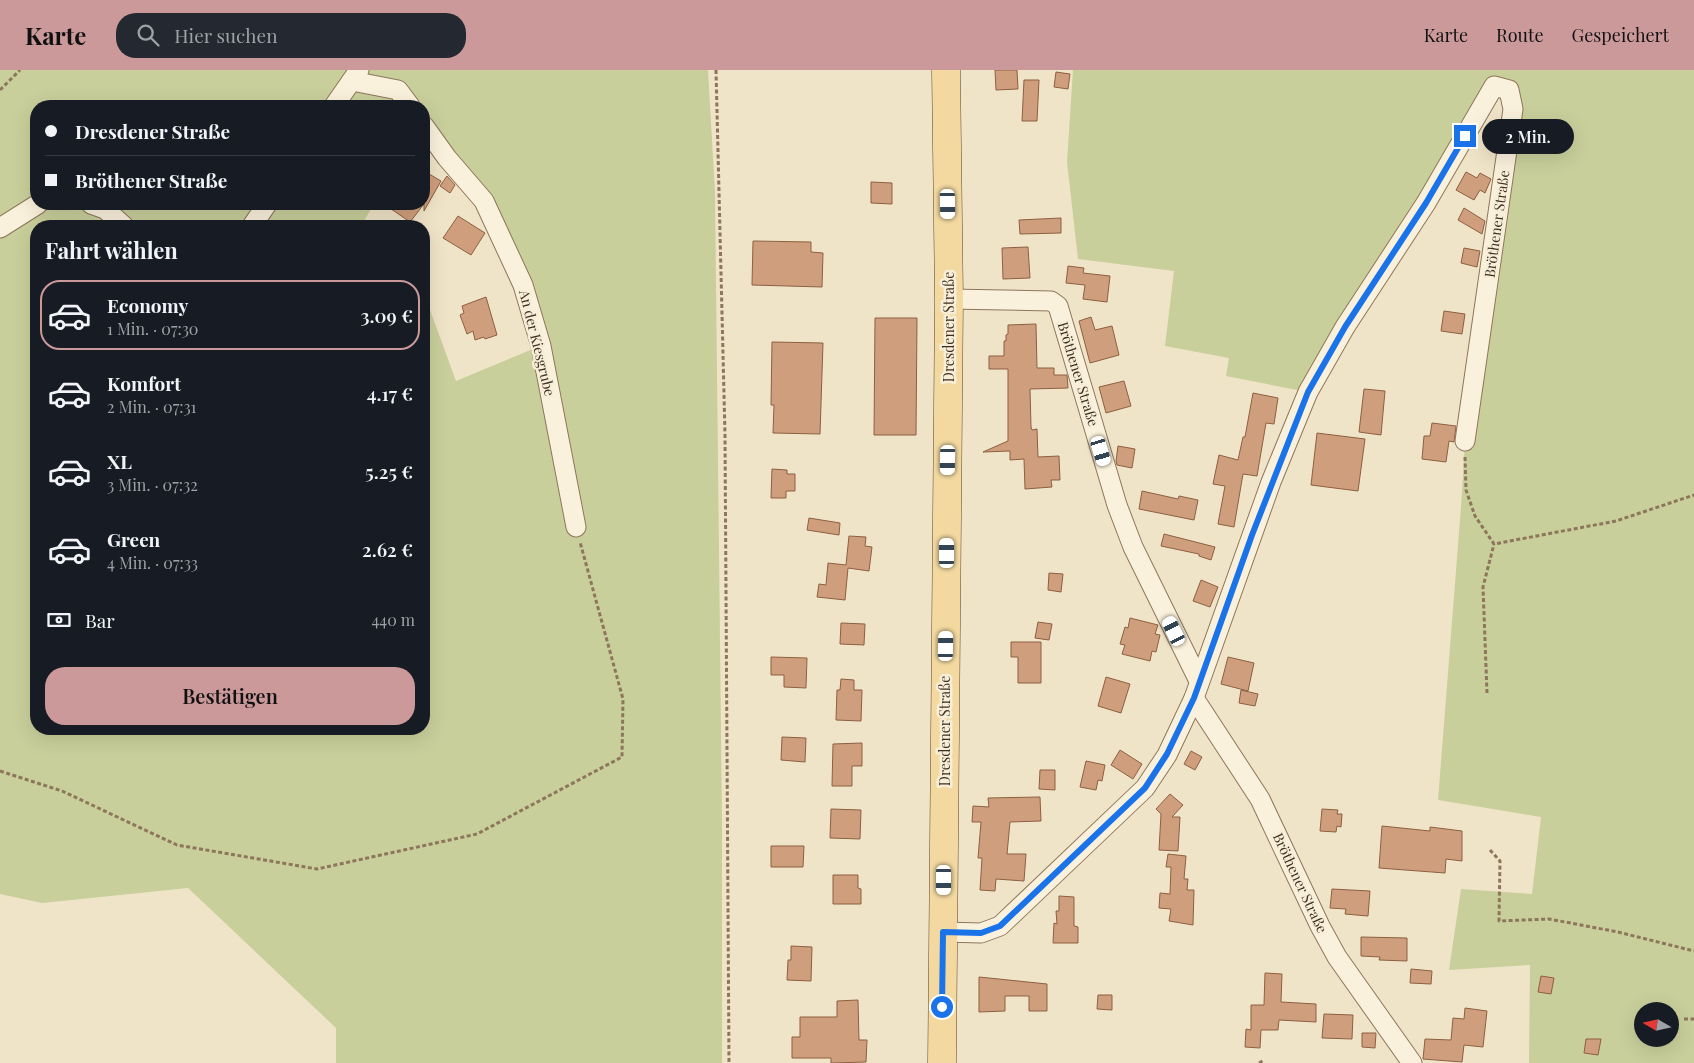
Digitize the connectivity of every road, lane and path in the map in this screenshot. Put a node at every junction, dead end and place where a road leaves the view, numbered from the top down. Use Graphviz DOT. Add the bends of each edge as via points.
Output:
graph roads {
  1 [pos="20,70"];
  2 [pos="716,70"];
  3 [pos="946,70"];
  4 [pos="356,76"];
  5 [pos="0,90"];
  6 [pos="338,100"];
  7 [pos="406,100"];
  8 [pos="430,135"];
  9 [pos="30,209"];
  10 [pos="106,210"];
  11 [pos="117,220"];
  12 [pos="0,228"];
  13 [pos="949,300"];
  14 [pos="1465,442"];
  15 [pos="1694,495"];
  16 [pos="576,527"];
  17 [pos="1494,544"];
  18 [pos="1197,690"];
  19 [pos="1487,693"];
  20 [pos="0,771"];
  21 [pos="1490,850"];
  22 [pos="943,932"];
  23 [pos="1694,951"];
  24 [pos="1684,1019"];
  25 [pos="1694,1019"];
  26 [pos="1264,1060"];
  27 [pos="729,1063"];
  28 [pos="942,1063"];
  29 [pos="1259,1063"];
  30 [pos="1412,1063"];
  1 -- 5 [label="path"];
  2 -- 27 [label="path" via="725,435"];
  3 -- 13 [label="main road, Dresdener Straße"];
  4 -- 6 [label="street"];
  4 -- 7 [label="street" via="398,90"];
  8 -- 16 [label="street, An der Kiesgrube" via="484,201 523,285 541,346"];
  9 -- 12 [label="street"];
  10 -- 11 [label="street"];
  13 -- 18 [label="street, Bröthener Straße" via="1051,301 1058,306 1117,505"];
  13 -- 22 [label="main road, Dresdener Straße"];
  14 -- 17 [label="path" via="1466,490 1475,516"];
  14 -- 18 [label="street, Bröthener Straße" via="1513,109 1509,90 1494,86 1426,203 1345,327 1308,392 1271,482"];
  15 -- 17 [label="path" via="1616,521"];
  16 -- 20 [label="path" via="623,699 622,757 477,834 317,869 177,845 62,791"];
  17 -- 19 [label="path" via="1483,587"];
  18 -- 22 [label="street, Bröthener Straße" via="1167,754 1145,788 1000,926 981,933"];
  18 -- 30 [label="street, Bröthener Straße" via="1260,798 1336,957"];
  21 -- 23 [label="path" via="1500,861 1499,920 1549,919"];
  22 -- 28 [label="main road, Dresdener Straße"];
  24 -- 25 [label="path"];
  26 -- 29 [label="path"];
}
